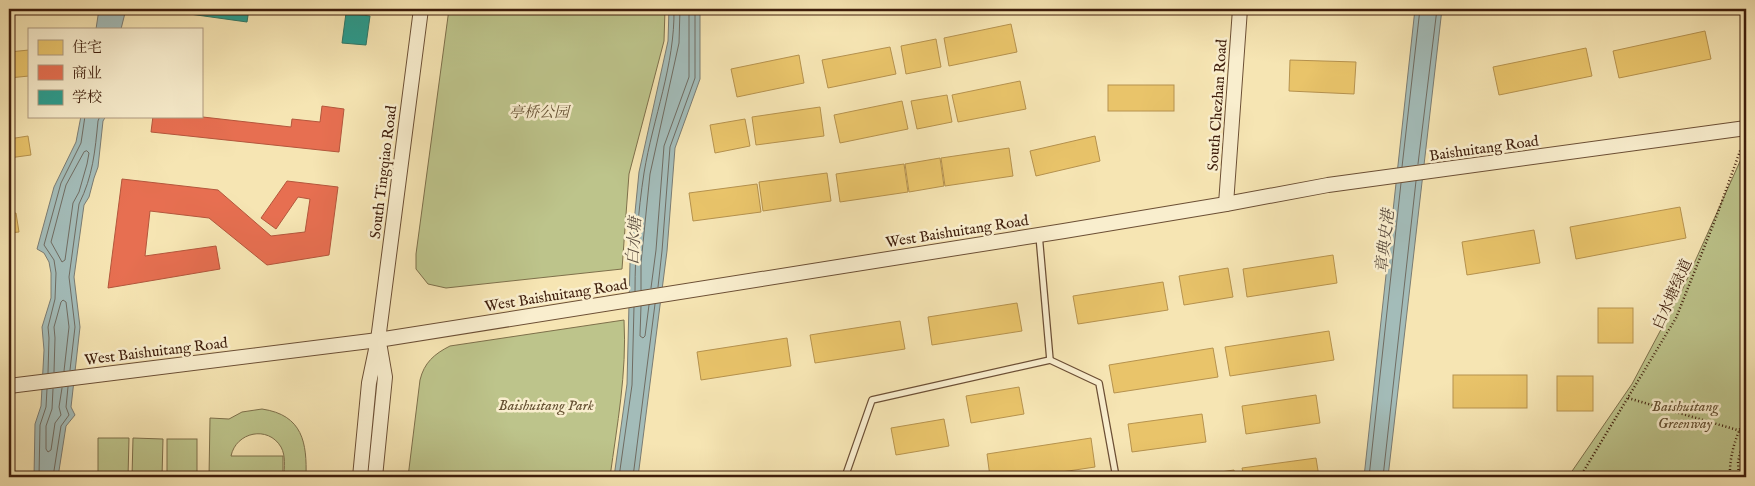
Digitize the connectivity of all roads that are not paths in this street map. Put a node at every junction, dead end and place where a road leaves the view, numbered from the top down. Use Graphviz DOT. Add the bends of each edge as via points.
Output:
graph roads {
  1 [pos="421,9"];
  2 [pos="1240,9"];
  3 [pos="1746,128"];
  4 [pos="1226,204"];
  5 [pos="1039,235"];
  6 [pos="378,340"];
  7 [pos="1050,360"];
  8 [pos="9,386"];
  9 [pos="360,477"];
  10 [pos="375,477"];
  11 [pos="845,477"];
  12 [pos="1116,477"];
  1 -- 6 [label="street, South Tingqiao Road"];
  2 -- 4 [label="street, South Chezhan Road"];
  3 -- 4 [label="street, Baishuitang Road" via="1328,185"];
  4 -- 5 [label="street, West Baishuitang Road"];
  5 -- 6 [label="street, West Baishuitang Road"];
  5 -- 7 [label="lane"];
  6 -- 8 [label="street, West Baishuitang Road"];
  6 -- 9 [label="street, South Tingqiao Road" via="369,383"];
  6 -- 10 [label="street, South Tingqiao Road" via="385,377"];
  7 -- 11 [label="lane" via="872,400"];
  7 -- 12 [label="lane" via="1099,383"];
}
